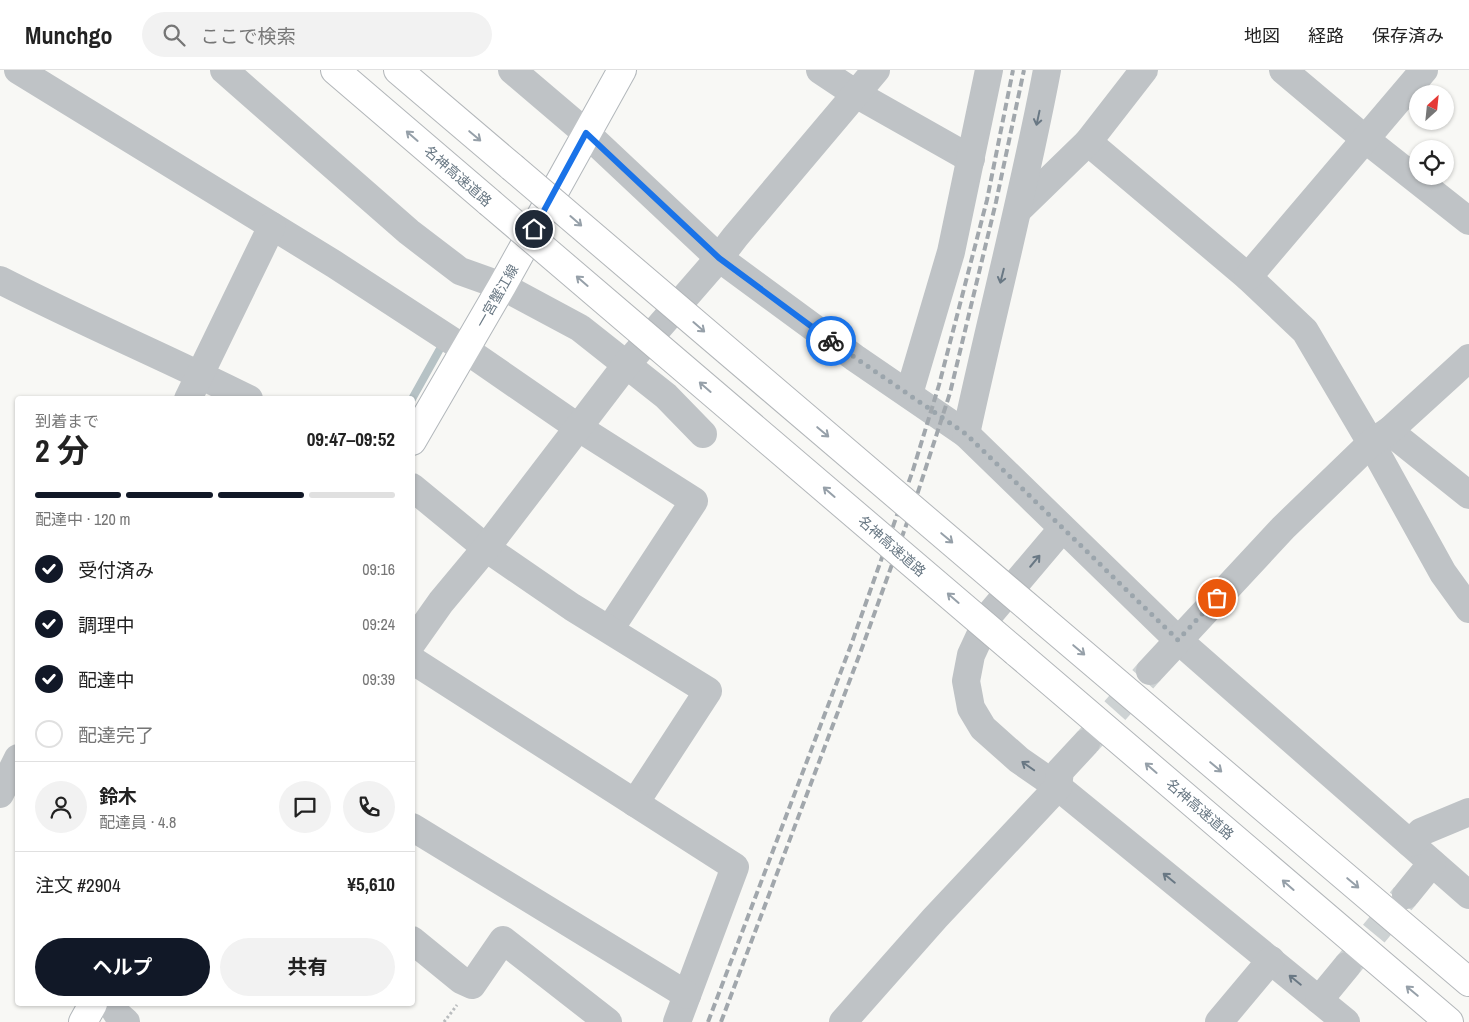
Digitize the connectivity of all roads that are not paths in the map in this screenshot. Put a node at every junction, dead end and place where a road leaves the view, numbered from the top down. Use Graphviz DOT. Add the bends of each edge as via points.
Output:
graph roads {
  1 [pos="18,70"];
  2 [pos="224,70"];
  3 [pos="335,70"];
  4 [pos="398,70"];
  5 [pos="512,70"];
  6 [pos="622,70"];
  7 [pos="820,70"];
  8 [pos="876,70"];
  9 [pos="989,70"];
  10 [pos="1047,70"];
  11 [pos="1144,70"];
  12 [pos="1283,70"];
  13 [pos="1424,70"];
  14 [pos="856,94"];
  15 [pos="586,133"];
  16 [pos="1365,139"];
  17 [pos="1088,142"];
  18 [pos="971,159"];
  19 [pos="1018,209"];
  20 [pos="1469,221"];
  21 [pos="272,226"];
  22 [pos="719,258"];
  23 [pos="1248,277"];
  24 [pos="0,280"];
  25 [pos="502,286"];
  26 [pos="466,350"];
  27 [pos="1469,358"];
  28 [pos="626,365"];
  29 [pos="200,374"];
  30 [pos="909,394"];
  31 [pos="189,396"];
  32 [pos="243,396"];
  33 [pos="579,428"];
  34 [pos="703,434"];
  35 [pos="966,434"];
  36 [pos="415,436"];
  37 [pos="1380,437"];
  38 [pos="415,489"];
  39 [pos="1469,495"];
  40 [pos="1062,529"];
  41 [pos="486,548"];
  42 [pos="1469,609"];
  43 [pos="610,629"];
  44 [pos="415,639"];
  45 [pos="1178,640"];
  46 [pos="415,662"];
  47 [pos="1150,671"];
  48 [pos="1086,743"];
  49 [pos="1058,787"];
  50 [pos="635,803"];
  51 [pos="1469,812"];
  52 [pos="415,829"];
  53 [pos="1410,843"];
  54 [pos="1432,863"];
  55 [pos="1406,894"];
  56 [pos="1469,894"];
  57 [pos="415,942"];
  58 [pos="1271,960"];
  59 [pos="1347,966"];
  60 [pos="1469,982"];
  61 [pos="686,995"];
  62 [pos="1319,1000"];
  63 [pos="92,1006"];
  64 [pos="112,1006"];
  65 [pos="83,1022"];
  66 [pos="126,1022"];
  67 [pos="608,1022"];
  68 [pos="676,1022"];
  69 [pos="842,1022"];
  70 [pos="1219,1022"];
  71 [pos="1346,1022"];
  72 [pos="1449,1022"];
  1 -- 21 [label="street"];
  2 -- 25 [label="street" via="409,232 460,270"];
  72 -- 3 [label="main road, 名神高速道路, one-way, bridge"];
  4 -- 60 [label="main road, one-way, bridge"];
  5 -- 15 [label="street"];
  6 -- 15 [label="main road, 一宮蟹江線"];
  7 -- 14 [label="street"];
  8 -- 14 [label="street"];
  9 -- 18 [label="street"];
  10 -- 19 [label="street, one-way"];
  11 -- 17 [label="street"];
  12 -- 16 [label="street"];
  13 -- 16 [label="street"];
  14 -- 18 [label="street"];
  14 -- 22 [label="street"];
  15 -- 22 [label="street"];
  15 -- 25 [label="main road, 一宮蟹江線"];
  16 -- 20 [label="street"];
  16 -- 23 [label="street"];
  17 -- 19 [label="street"];
  17 -- 23 [label="street"];
  18 -- 30 [label="street" via="951,252"];
  19 -- 35 [label="street, one-way"];
  21 -- 26 [label="street"];
  21 -- 29 [label="street"];
  22 -- 28 [label="street"];
  22 -- 30 [label="street"];
  23 -- 37 [label="street" via="1305,331"];
  24 -- 29 [label="street"];
  25 -- 26 [label="main road, 一宮蟹江線"];
  25 -- 28 [label="street" via="580,328"];
  26 -- 33 [label="street"];
  26 -- 36 [label="main road, 一宮蟹江線"];
  27 -- 37 [label="street"];
  28 -- 33 [label="street"];
  28 -- 34 [label="street" via="666,396"];
  29 -- 31 [label="street"];
  29 -- 32 [label="street"];
  30 -- 35 [label="street"];
  33 -- 41 [label="street"];
  33 -- 43 [label="street" via="694,501"];
  35 -- 40 [label="street"];
  37 -- 39 [label="street"];
  37 -- 42 [label="street" via="1444,573"];
  37 -- 45 [label="street" via="1283,528"];
  38 -- 41 [label="street"];
  40 -- 45 [label="street"];
  49 -- 40 [label="street, one-way" via="1019,760 984,728 971,708 966,681 971,655 990,614"];
  41 -- 43 [label="street" via="572,608"];
  41 -- 44 [label="street"];
  43 -- 50 [label="street" via="708,691"];
  45 -- 47 [label="street"];
  45 -- 53 [label="street"];
  46 -- 50 [label="street"];
  48 -- 49 [label="street" via="1060,771"];
  58 -- 49 [label="street, one-way"];
  49 -- 69 [label="street"];
  50 -- 61 [label="street" via="735,866"];
  51 -- 53 [label="street" via="1421,832"];
  52 -- 61 [label="street"];
  53 -- 54 [label="street"];
  54 -- 55 [label="street"];
  54 -- 56 [label="street"];
  57 -- 67 [label="street" via="461,980 472,985 503,940"];
  62 -- 58 [label="street, one-way"];
  58 -- 70 [label="street"];
  59 -- 62 [label="street"];
  61 -- 68 [label="street"];
  62 -- 71 [label="street"];
  63 -- 65 [label="main road"];
  64 -- 66 [label="street"];
}
